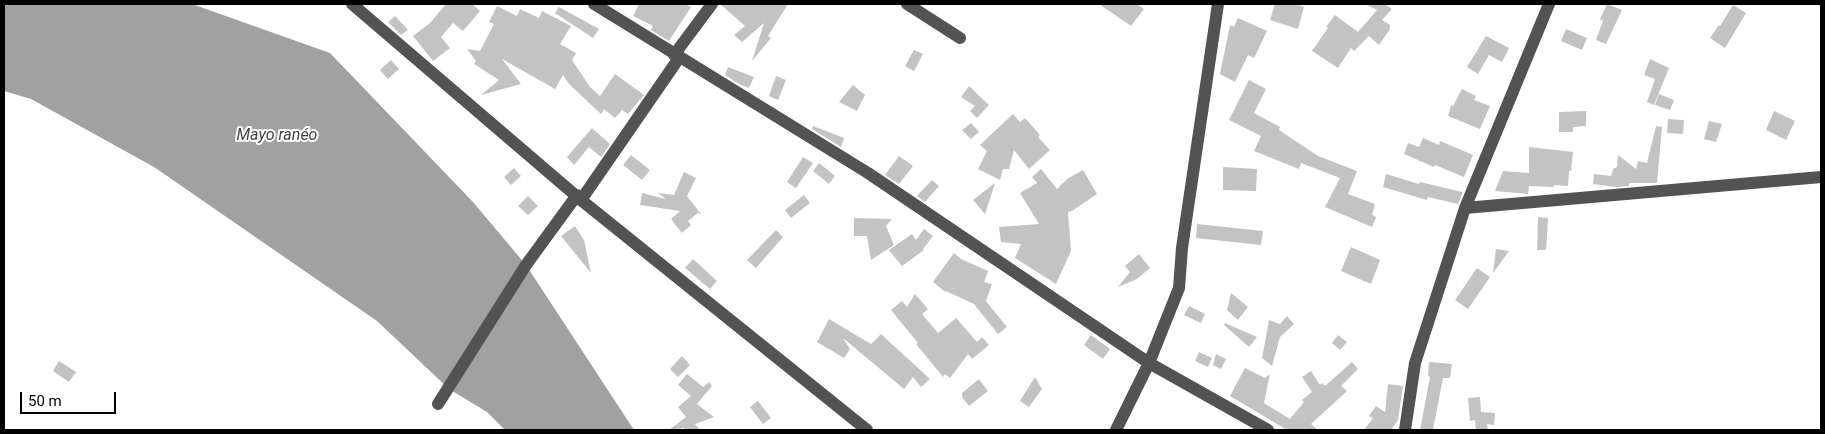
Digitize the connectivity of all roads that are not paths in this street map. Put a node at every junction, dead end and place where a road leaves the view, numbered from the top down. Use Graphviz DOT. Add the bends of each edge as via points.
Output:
graph roads {
  1 [pos="352,4"];
  2 [pos="594,4"];
  3 [pos="712,4"];
  4 [pos="907,4"];
  5 [pos="1218,4"];
  6 [pos="1549,4"];
  7 [pos="960,38"];
  8 [pos="676,56"];
  9 [pos="1821,177"];
  10 [pos="579,197"];
  11 [pos="1465,208"];
  12 [pos="1149,363"];
  13 [pos="438,404"];
  14 [pos="867,430"];
  15 [pos="1116,430"];
  16 [pos="1268,430"];
  17 [pos="1406,430"];
  1 -- 10 [label="street"];
  2 -- 8 [label="street"];
  3 -- 8 [label="street"];
  4 -- 7 [label="street"];
  5 -- 12 [label="street" via="1179,288"];
  6 -- 11 [label="street"];
  8 -- 10 [label="street"];
  8 -- 12 [label="street" via="868,173"];
  9 -- 11 [label="street"];
  10 -- 13 [label="street" via="526,265"];
  10 -- 14 [label="street"];
  11 -- 17 [label="street" via="1415,363"];
  12 -- 15 [label="street"];
  12 -- 16 [label="street"];
}
